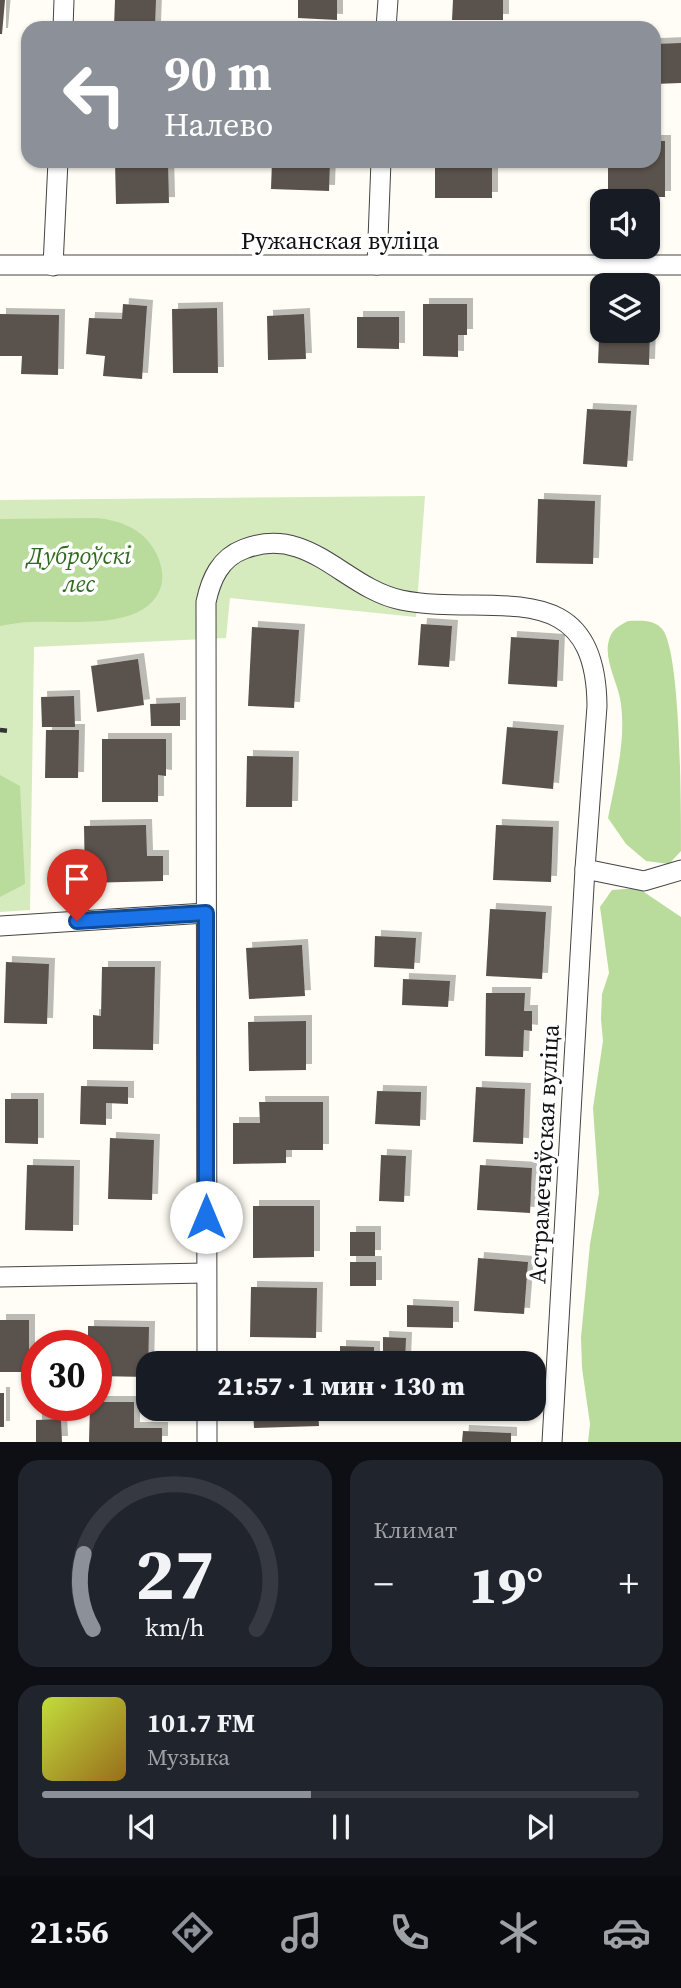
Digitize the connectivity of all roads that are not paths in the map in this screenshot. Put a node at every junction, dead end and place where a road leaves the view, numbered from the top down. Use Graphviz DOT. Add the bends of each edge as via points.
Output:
graph roads {
  1 [pos="64,0"];
  2 [pos="387,0"];
  3 [pos="63,21"];
  4 [pos="386,21"];
  5 [pos="58,168"];
  6 [pos="381,168"];
  7 [pos="0,265"];
  8 [pos="53,265"];
  9 [pos="377,265"];
  10 [pos="681,265"];
  11 [pos="584,870"];
  12 [pos="681,870"];
  13 [pos="206,913"];
  14 [pos="0,926"];
  15 [pos="206,1273"];
  16 [pos="0,1277"];
  17 [pos="206,1351"];
  18 [pos="206,1421"];
  19 [pos="206,1442"];
  20 [pos="552,1442"];
  1 -- 3 [label="street"];
  2 -- 4 [label="street"];
  5 -- 8 [label="street"];
  6 -- 9 [label="street"];
  7 -- 8 [label="street, Ружанская вуліца"];
  8 -- 9 [label="street, Ружанская вуліца"];
  9 -- 10 [label="street, Ружанская вуліца"];
  11 -- 12 [label="street" via="644,881"];
  11 -- 13 [label="street, Астрамечаўская вуліца" via="597,684 587,648 568,623 555,615 518,607 401,600 378,593 316,554 277,543 256,544 221,564 206,602"];
  11 -- 20 [label="street, Астрамечаўская вуліца"];
  13 -- 14 [label="street"];
  13 -- 15 [label="street, Астрамечаўская вуліца"];
  15 -- 16 [label="street"];
  15 -- 17 [label="street, Астрамечаўская вуліца"];
  18 -- 19 [label="street"];
}
